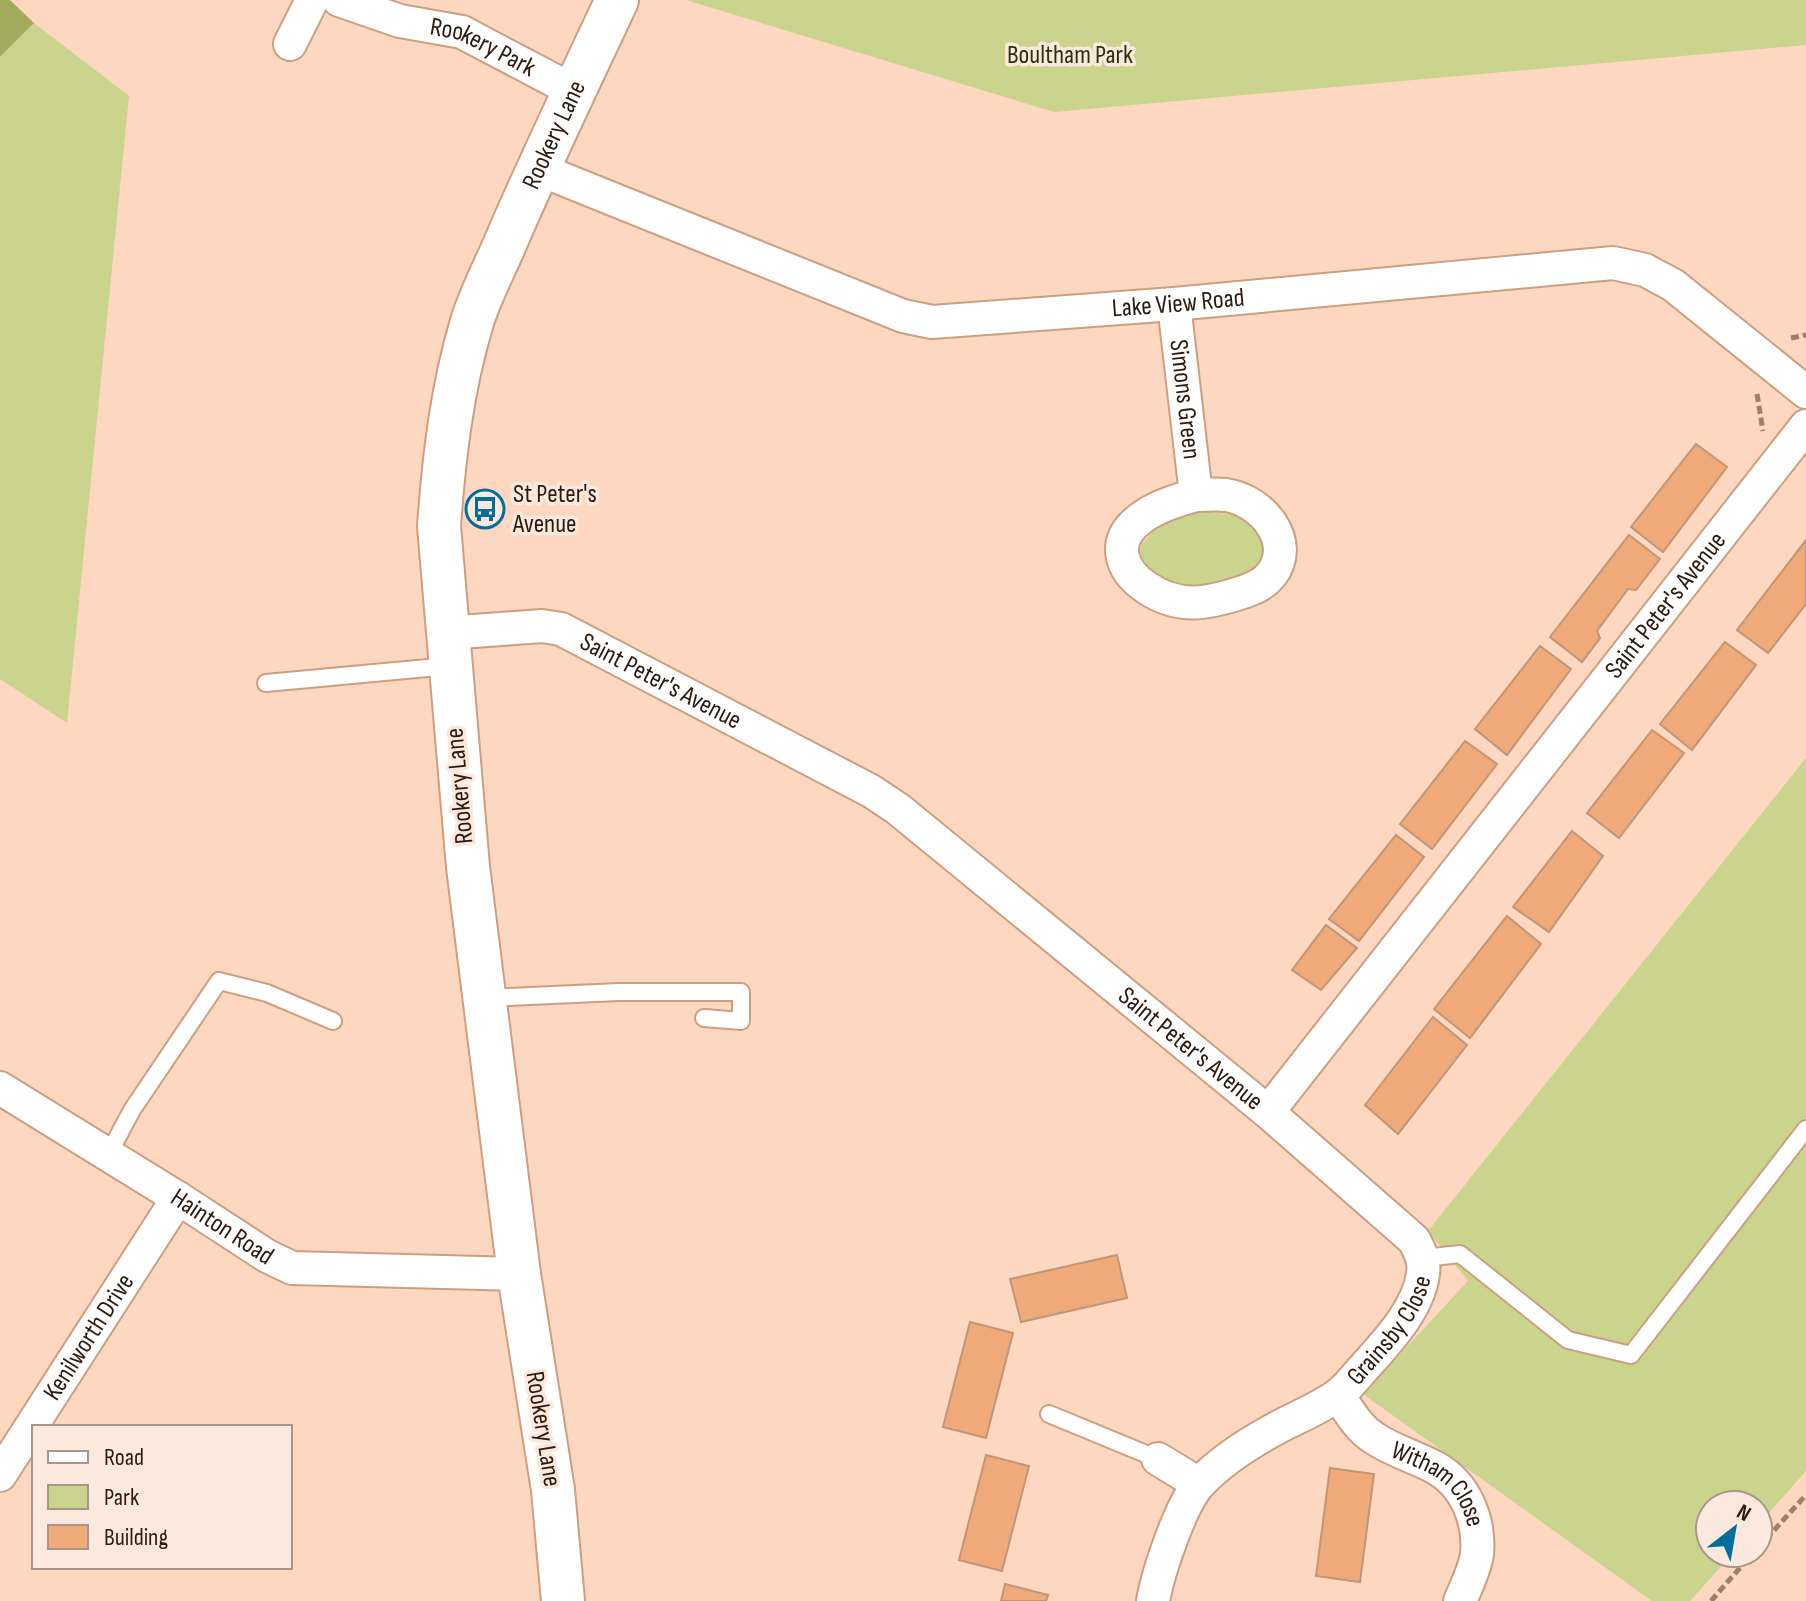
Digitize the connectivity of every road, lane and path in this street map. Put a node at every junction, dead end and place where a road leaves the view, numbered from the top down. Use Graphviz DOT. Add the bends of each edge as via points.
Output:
graph roads {
  1 [pos="312,0"];
  2 [pos="339,0"];
  3 [pos="617,0"];
  4 [pos="290,44"];
  5 [pos="574,91"];
  6 [pos="538,169"];
  7 [pos="1174,304"];
  8 [pos="1806,392"];
  9 [pos="1806,426"];
  10 [pos="1196,495"];
  11 [pos="448,649"];
  12 [pos="266,683"];
  13 [pos="484,998"];
  14 [pos="704,1018"];
  15 [pos="333,1021"];
  16 [pos="0,1088"];
  17 [pos="1268,1112"];
  18 [pos="1806,1129"];
  19 [pos="108,1155"];
  20 [pos="178,1198"];
  21 [pos="1424,1258"];
  22 [pos="519,1274"];
  23 [pos="1338,1395"];
  24 [pos="1049,1414"];
  25 [pos="32,1425"];
  26 [pos="32,1425"];
  27 [pos="1158,1459"];
  28 [pos="0,1475"];
  29 [pos="1199,1484"];
  30 [pos="1806,1495"];
  31 [pos="1774,1530"];
  32 [pos="1739,1569"];
  33 [pos="563,1601"];
  34 [pos="1153,1601"];
  35 [pos="1460,1601"];
  36 [pos="1711,1601"];
  1 -- 4 [label="street"];
  2 -- 5 [label="street, Rookery Park" via="400,21 462,32"];
  3 -- 5 [label="street, Rookery Lane"];
  5 -- 6 [label="street, Rookery Lane"];
  6 -- 7 [label="street, Lake View Road" via="903,316 932,322"];
  6 -- 11 [label="street, Rookery Lane" via="473,319 450,417 439,526"];
  7 -- 8 [label="street, Lake View Road" via="1613,263 1645,270 1673,285"];
  7 -- 10 [label="street, Simons Green"];
  9 -- 17 [label="street, Saint Peter's Avenue"];
  10 -- 10 [label="street, Simons Green" via="1246,501 1270,521 1279,540 1278,560 1258,587 1195,604 1160,595 1133,577 1121,558 1130,528 1141,518"];
  11 -- 12 [label="lane"];
  11 -- 13 [label="street, Rookery Lane"];
  11 -- 17 [label="street, Saint Peter's Avenue" via="542,626 561,629 871,791"];
  13 -- 14 [label="lane" via="741,992 741,1021"];
  13 -- 22 [label="street, Rookery Lane"];
  15 -- 19 [label="lane" via="267,993 219,981"];
  16 -- 19 [label="street, Hainton Road"];
  17 -- 21 [label="street, Grainsby Close" via="1414,1240"];
  18 -- 21 [label="lane" via="1631,1355 1568,1340 1460,1254"];
  19 -- 20 [label="street, Hainton Road"];
  20 -- 22 [label="street, Hainton Road" via="292,1268"];
  20 -- 25 [label="street, Kenilworth Drive"];
  21 -- 23 [label="street, Grainsby Close" via="1413,1303 1393,1335"];
  22 -- 33 [label="street, Rookery Lane" via="553,1490"];
  23 -- 29 [label="street, Grainsby Close" via="1238,1452"];
  23 -- 35 [label="street, Witham Close" via="1374,1439 1440,1470 1468,1501 1477,1556"];
  24 -- 27 [label="lane"];
  26 -- 28 [label="street, Kenilworth Drive"];
  27 -- 29 [label="street"];
  29 -- 34 [label="street, Grainsby Close" via="1167,1550"];
  30 -- 31 [label="path"];
  32 -- 36 [label="path"];
}
